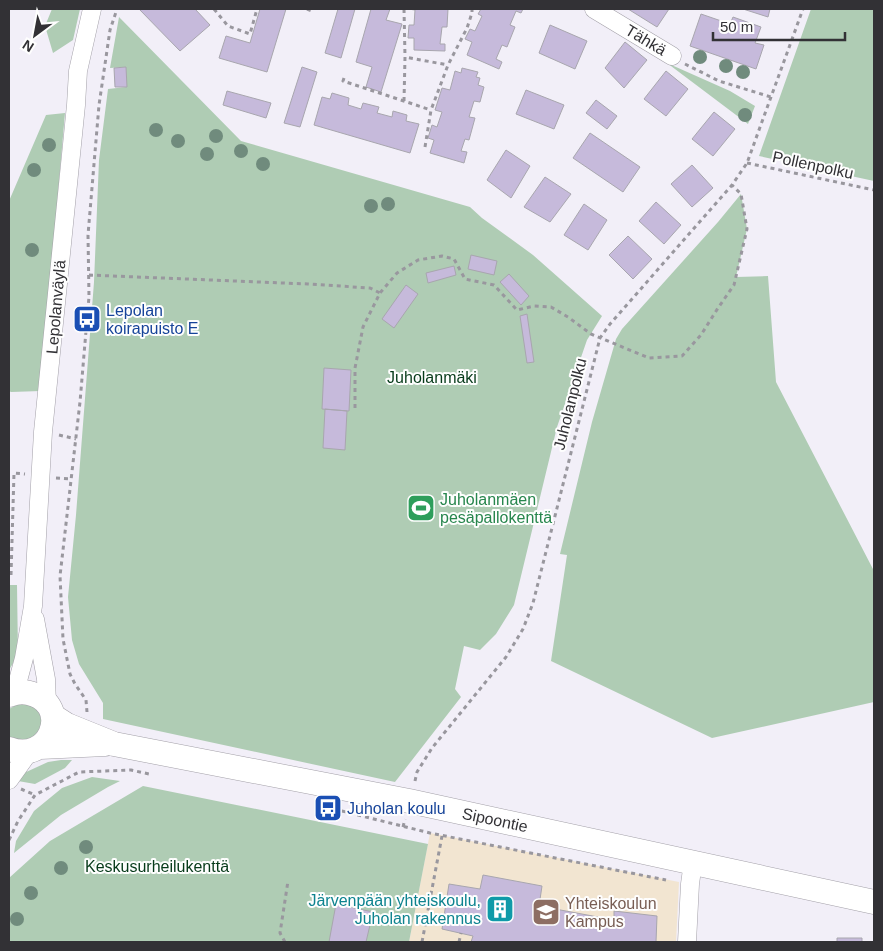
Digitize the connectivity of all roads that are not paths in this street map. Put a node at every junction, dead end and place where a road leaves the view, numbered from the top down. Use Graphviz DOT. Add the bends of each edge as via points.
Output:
graph roads {
  1 [pos="92,9"];
  2 [pos="594,9"];
  3 [pos="672,56"];
  4 [pos="33,606"];
  5 [pos="12,694"];
  6 [pos="50,710"];
  7 [pos="83,738"];
  8 [pos="26,749"];
  9 [pos="9,780"];
  10 [pos="691,873"];
  11 [pos="874,902"];
  12 [pos="687,942"];
  1 -- 4 [label="street, Lepolanväylä" via="78,71 44,432"];
  2 -- 3 [label="street, Tähkä"];
  4 -- 5 [label="street, Lepolanväylä" via="24,658"];
  4 -- 6 [label="street, Lepolanväylä"];
  5 -- 6 [label="street, Sipoontie" via="28,692 38,696"];
  6 -- 7 [label="street, Sipoontie"];
  6 -- 8 [label="street" via="52,727 48,738"];
  7 -- 8 [label="street, Sipoontie"];
  7 -- 10 [label="street, Sipoontie" via="409,801"];
  8 -- 9 [label="street"];
  10 -- 11 [label="street, Sipoontie"];
  10 -- 12 [label="street"];
}
